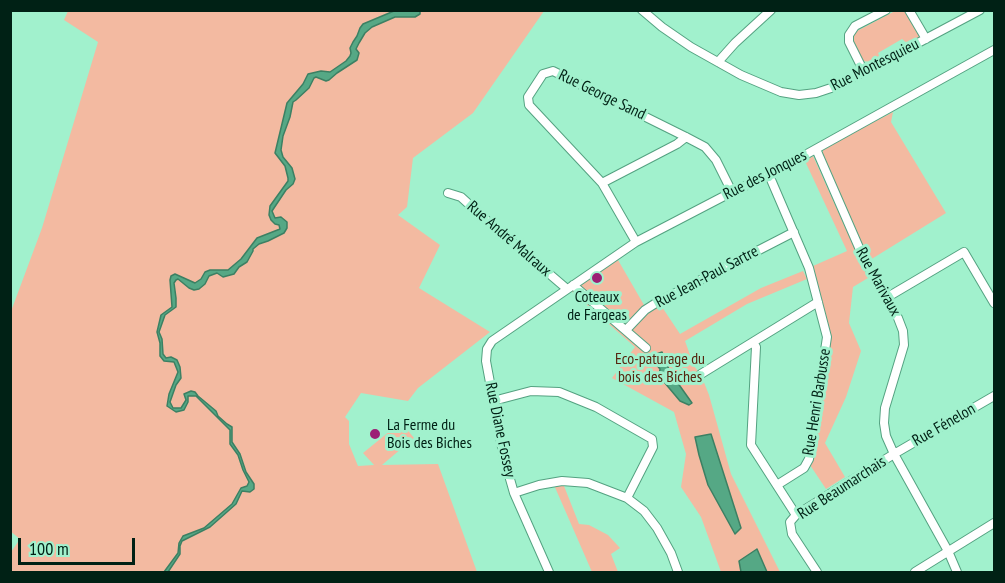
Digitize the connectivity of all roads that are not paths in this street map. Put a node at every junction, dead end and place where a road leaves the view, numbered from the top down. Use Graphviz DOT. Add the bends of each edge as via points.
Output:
graph roads {
  1 [pos="771,10"];
  2 [pos="886,10"];
  3 [pos="909,10"];
  4 [pos="980,10"];
  5 [pos="642,11"];
  6 [pos="965,14"];
  7 [pos="926,39"];
  8 [pos="994,50"];
  9 [pos="718,62"];
  10 [pos="864,72"];
  11 [pos="686,137"];
  12 [pos="816,149"];
  13 [pos="769,174"];
  14 [pos="602,183"];
  15 [pos="732,192"];
  16 [pos="448,193"];
  17 [pos="794,232"];
  18 [pos="636,242"];
  19 [pos="570,287"];
  20 [pos="886,298"];
  21 [pos="818,302"];
  22 [pos="994,303"];
  23 [pos="540,307"];
  24 [pos="626,330"];
  25 [pos="753,342"];
  26 [pos="646,348"];
  27 [pos="701,374"];
  28 [pos="994,396"];
  29 [pos="493,401"];
  30 [pos="894,454"];
  31 [pos="777,485"];
  32 [pos="514,493"];
  33 [pos="627,498"];
  34 [pos="793,519"];
  35 [pos="994,523"];
  36 [pos="948,552"];
  37 [pos="549,573"];
  38 [pos="678,573"];
  39 [pos="817,573"];
  40 [pos="915,573"];
  41 [pos="957,573"];
  1 -- 9 [label="street"];
  2 -- 10 [label="street" via="855,26 849,35"];
  3 -- 7 [label="street"];
  4 -- 6 [label="street, Rue Montesquieu"];
  5 -- 9 [label="street, Rue Montesquieu"];
  6 -- 7 [label="street, Rue Montesquieu"];
  7 -- 10 [label="street, Rue Montesquieu"];
  8 -- 12 [label="street, Rue des Jonques"];
  9 -- 10 [label="street, Rue Montesquieu" via="781,92 799,94 837,86"];
  11 -- 14 [label="street"];
  11 -- 14 [label="street, Rue George Sand" via="553,71 543,74 528,97 529,105"];
  11 -- 15 [label="street, Rue George Sand" via="705,147 716,160"];
  12 -- 13 [label="street, Rue des Jonques"];
  12 -- 20 [label="street, Rue Marivaux" via="864,259"];
  13 -- 15 [label="street, Rue des Jonques"];
  13 -- 17 [label="street, Rue Henri Barbusse"];
  14 -- 18 [label="street, Rue George Sand"];
  15 -- 18 [label="street, Rue des Jonques"];
  16 -- 19 [label="street, Rue André Malraux" via="461,197"];
  17 -- 21 [label="street, Rue Henri Barbusse"];
  17 -- 24 [label="street, Rue Jean-Paul Sartre" via="656,303"];
  18 -- 19 [label="street, Rue des Jonques"];
  19 -- 23 [label="street, Rue des Jonques"];
  19 -- 24 [label="street, Rue André Malraux"];
  20 -- 22 [label="street" via="964,252"];
  20 -- 30 [label="street, Rue Marivaux" via="903,331 904,345 885,408 886,436"];
  21 -- 25 [label="street"];
  21 -- 31 [label="street, Rue Henri Barbusse" via="827,337 808,459 804,468"];
  23 -- 29 [label="street, Rue Diane Fossey" via="492,341 487,349"];
  24 -- 26 [label="street, Rue André Malraux"];
  25 -- 27 [label="street"];
  25 -- 31 [label="street" via="756,347 751,445"];
  28 -- 30 [label="street, Rue Fénelon"];
  29 -- 32 [label="street, Rue Diane Fossey"];
  29 -- 33 [label="street" via="531,391 559,392 596,407 652,439 653,447"];
  30 -- 34 [label="street, Rue Beaumarchais"];
  30 -- 36 [label="street, Rue Marivaux"];
  31 -- 34 [label="street"];
  32 -- 33 [label="street" via="562,481 588,483"];
  32 -- 37 [label="street, Rue Diane Fossey"];
  33 -- 38 [label="street" via="657,528"];
  34 -- 39 [label="street" via="792,534"];
  35 -- 36 [label="street"];
  36 -- 40 [label="street"];
  36 -- 41 [label="street, Rue Marivaux"];
}
